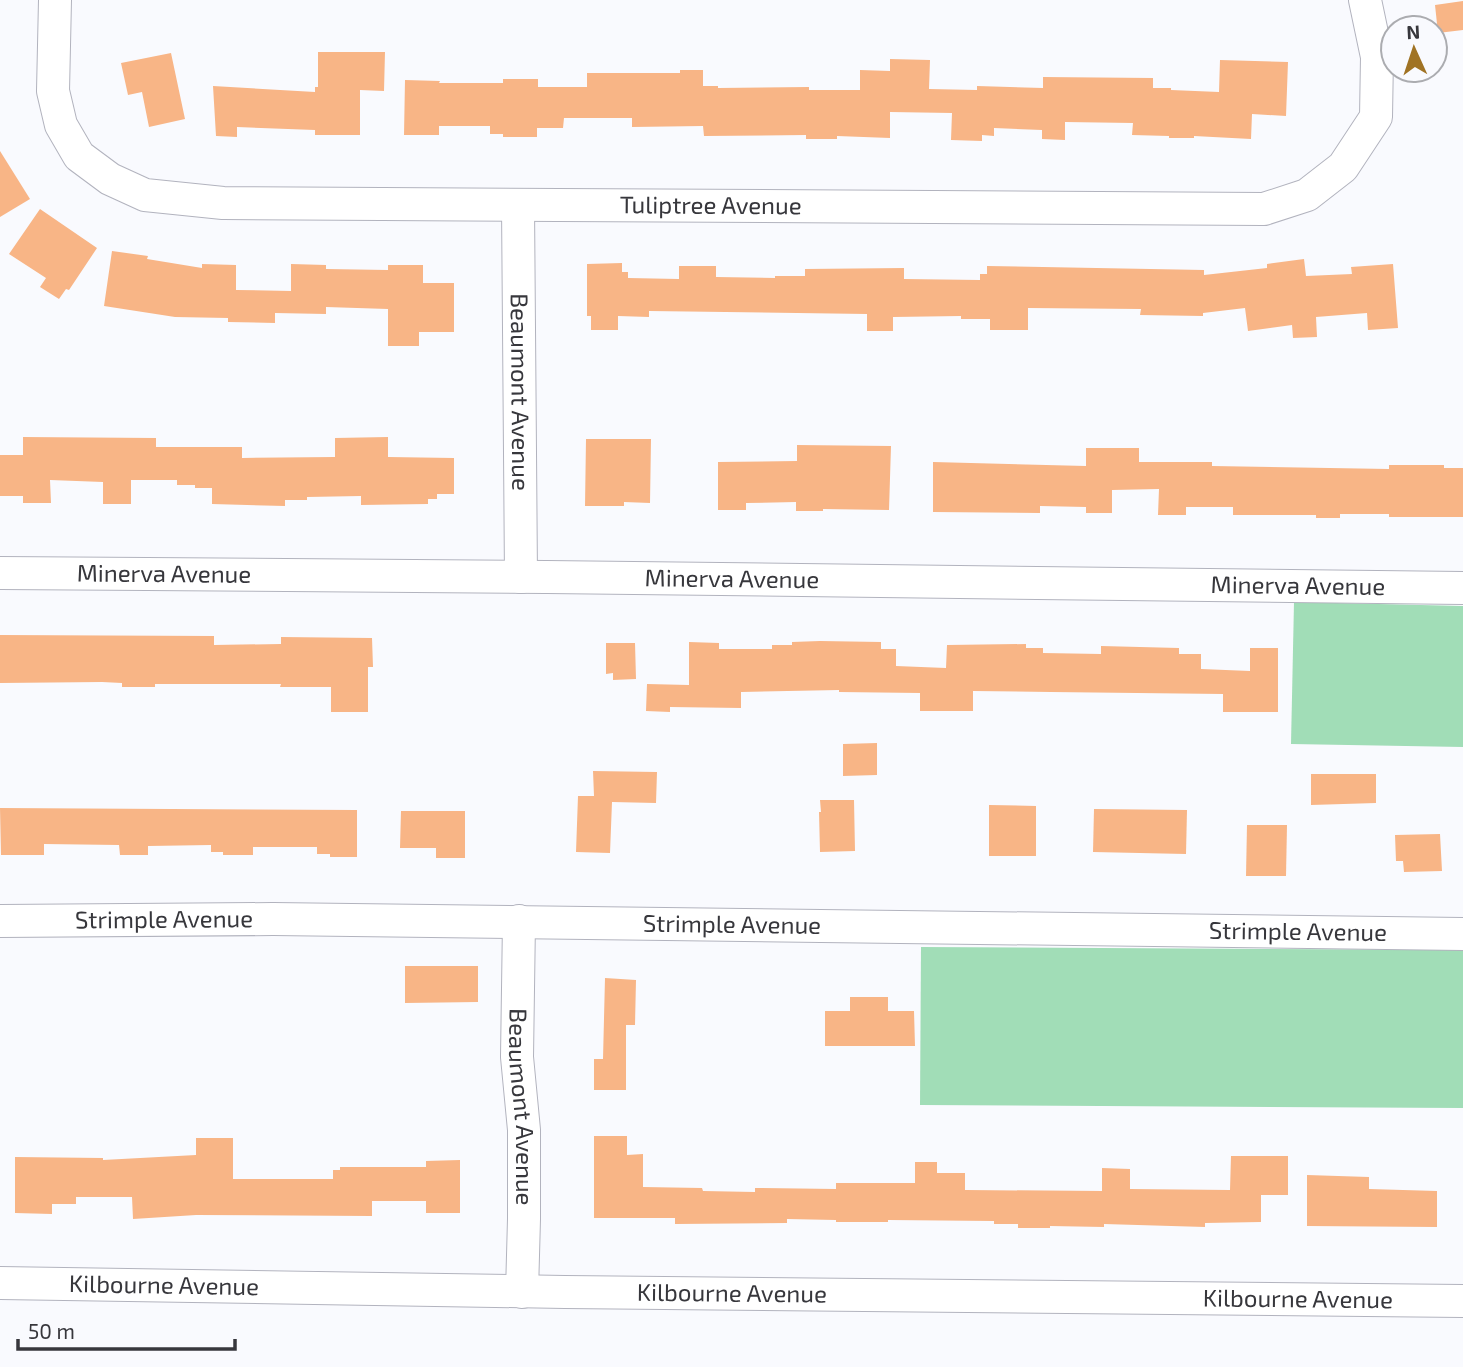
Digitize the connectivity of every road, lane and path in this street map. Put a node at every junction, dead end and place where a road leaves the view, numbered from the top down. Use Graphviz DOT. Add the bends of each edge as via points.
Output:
graph roads {
  1 [pos="55,0"];
  2 [pos="1365,0"];
  3 [pos="517,205"];
  4 [pos="0,573"];
  5 [pos="521,578"];
  6 [pos="1463,588"];
  7 [pos="0,921"];
  8 [pos="519,922"];
  9 [pos="1463,934"];
  10 [pos="0,1283"];
  11 [pos="522,1292"];
  12 [pos="1463,1301"];
  1 -- 3 [label="street, Tuliptree Avenue" via="53,91 61,125 79,156 110,179 145,195 223,204"];
  2 -- 3 [label="street, Tuliptree Avenue" via="1377,57 1376,117 1343,167 1307,195 1264,209"];
  3 -- 5 [label="street, Beaumont Avenue"];
  4 -- 5 [label="street, Minerva Avenue"];
  5 -- 6 [label="street, Minerva Avenue"];
  7 -- 8 [label="street, Strimple Avenue"];
  8 -- 9 [label="street, Strimple Avenue"];
  8 -- 11 [label="street, Beaumont Avenue"];
  10 -- 11 [label="street, Kilbourne Avenue"];
  11 -- 12 [label="street, Kilbourne Avenue"];
}
